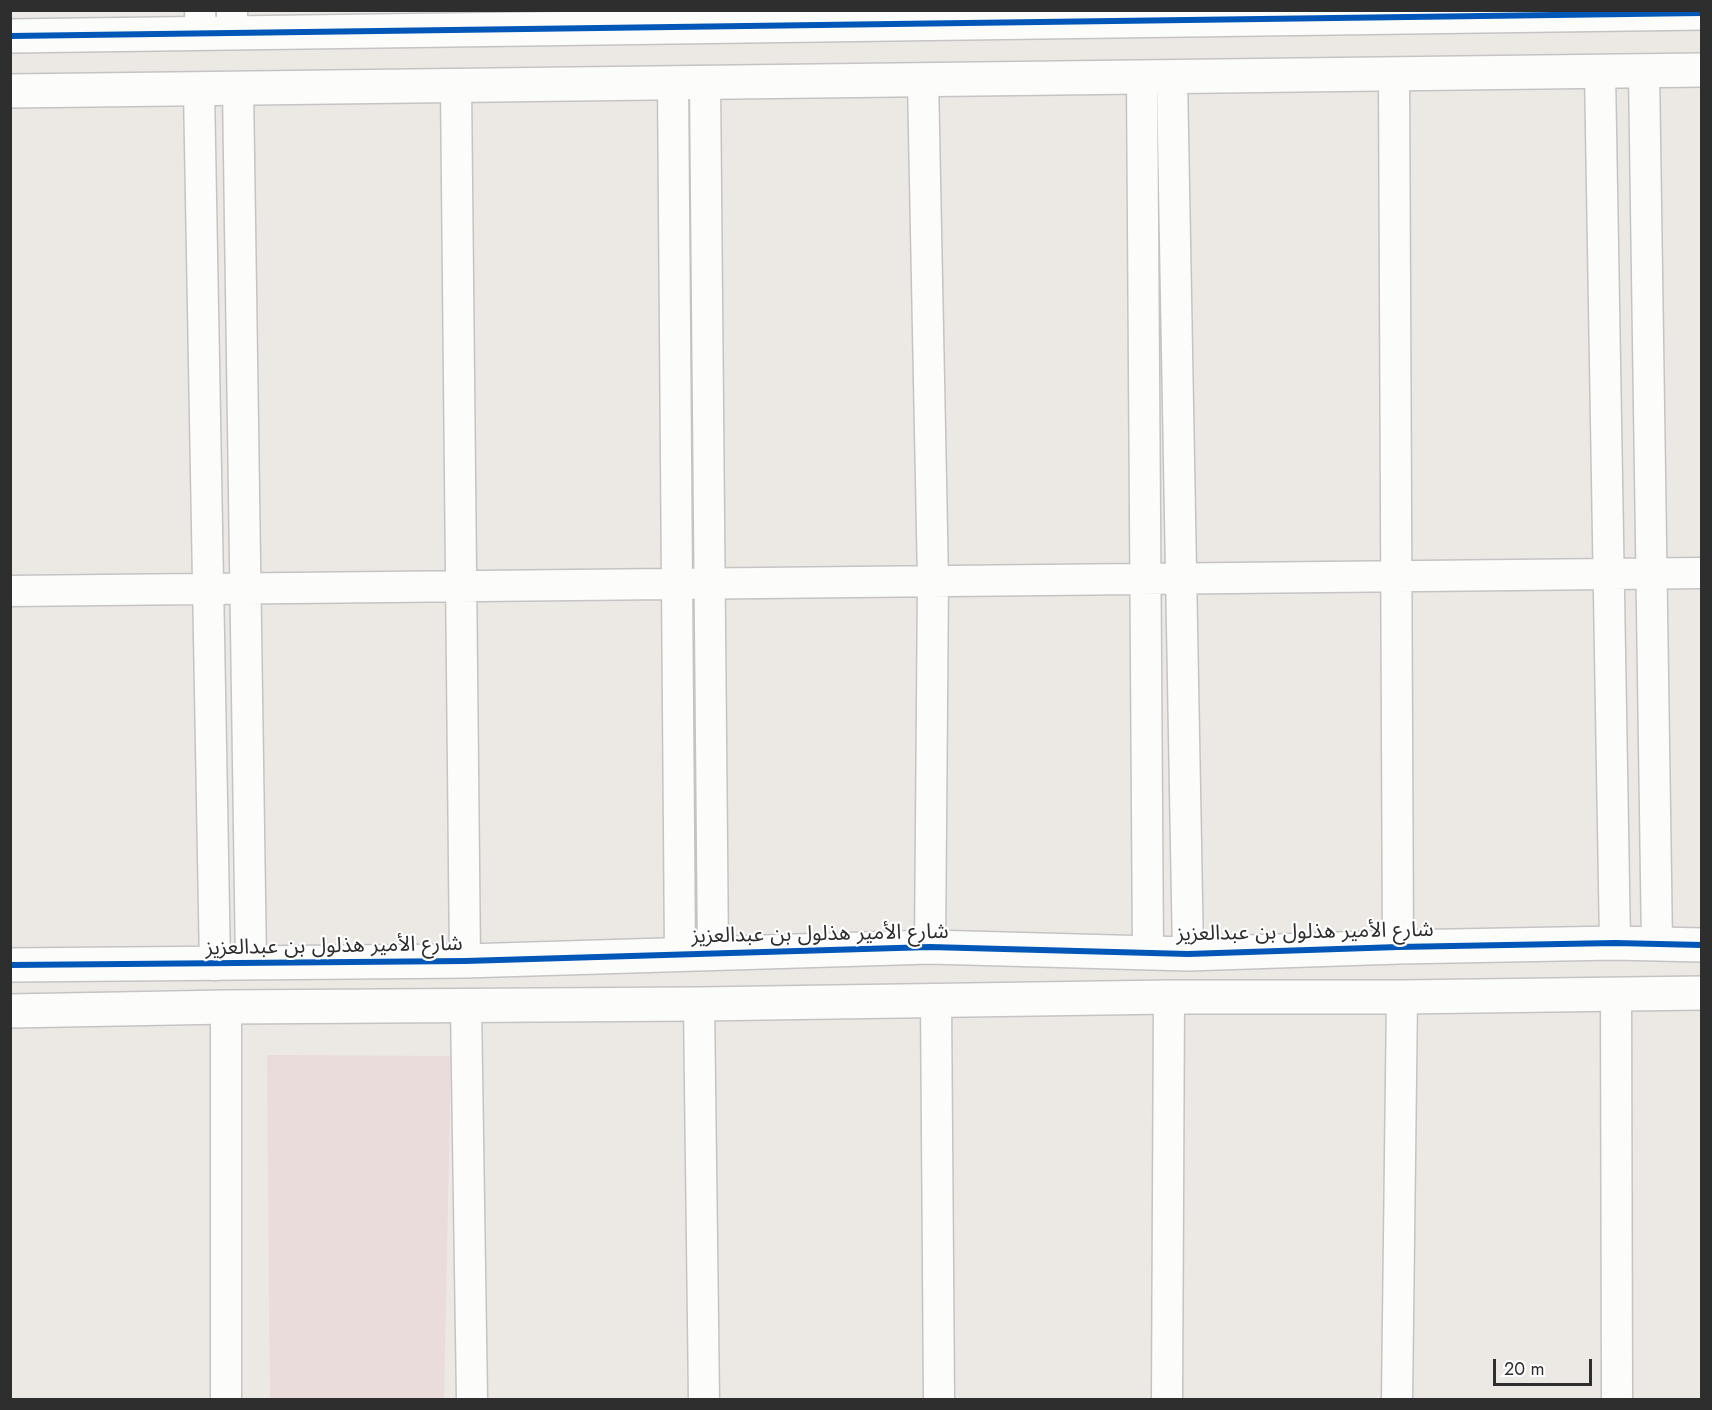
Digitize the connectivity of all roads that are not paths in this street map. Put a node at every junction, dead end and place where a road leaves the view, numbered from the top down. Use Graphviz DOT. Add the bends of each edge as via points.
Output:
graph roads {
  1 [pos="1617,12"];
  2 [pos="1701,13"];
  3 [pos="1387,14"];
  4 [pos="1173,15"];
  5 [pos="1136,16"];
  6 [pos="922,17"];
  7 [pos="688,19"];
  8 [pos="453,20"];
  9 [pos="216,22"];
  10 [pos="10,36"];
  11 [pos="1701,70"];
  12 [pos="1644,71"];
  13 [pos="1600,72"];
  14 [pos="1394,74"];
  15 [pos="1157,77"];
  16 [pos="923,80"];
  17 [pos="689,83"];
  18 [pos="456,86"];
  19 [pos="238,88"];
  20 [pos="199,89"];
  21 [pos="10,91"];
  22 [pos="1651,573"];
  23 [pos="1701,573"];
  24 [pos="1609,574"];
  25 [pos="1397,576"];
  26 [pos="1146,579"];
  27 [pos="1180,579"];
  28 [pos="933,581"];
  29 [pos="709,583"];
  30 [pos="677,584"];
  31 [pos="461,586"];
  32 [pos="245,588"];
  33 [pos="209,589"];
  34 [pos="10,591"];
  35 [pos="1615,943"];
  36 [pos="1657,944"];
  37 [pos="1701,945"];
  38 [pos="930,947"];
  39 [pos="1398,947"];
  40 [pos="1148,953"];
  41 [pos="713,954"];
  42 [pos="1188,954"];
  43 [pos="680,955"];
  44 [pos="465,961"];
  45 [pos="251,964"];
  46 [pos="10,965"];
  47 [pos="215,965"];
  48 [pos="1701,993"];
  49 [pos="1616,994"];
  50 [pos="1169,997"];
  51 [pos="1402,997"];
  52 [pos="936,1000"];
  53 [pos="699,1004"];
  54 [pos="466,1005"];
  55 [pos="226,1007"];
  56 [pos="10,1011"];
  57 [pos="226,1400"];
  58 [pos="472,1400"];
  59 [pos="704,1400"];
  60 [pos="939,1400"];
  61 [pos="1167,1400"];
  62 [pos="1397,1400"];
  63 [pos="1617,1400"];
  1 -- 2 [label="street"];
  1 -- 3 [label="street"];
  3 -- 4 [label="street"];
  4 -- 5 [label="street"];
  5 -- 6 [label="street"];
  6 -- 7 [label="street"];
  7 -- 8 [label="street"];
  8 -- 9 [label="street"];
  9 -- 10 [label="street"];
  11 -- 12 [label="street"];
  12 -- 13 [label="street"];
  12 -- 22 [label="street"];
  13 -- 14 [label="street"];
  13 -- 24 [label="street"];
  14 -- 15 [label="street"];
  14 -- 25 [label="street"];
  15 -- 16 [label="street"];
  15 -- 26 [label="street"];
  15 -- 27 [label="street"];
  16 -- 17 [label="street"];
  16 -- 28 [label="street"];
  17 -- 18 [label="street"];
  17 -- 29 [label="street"];
  17 -- 30 [label="street"];
  18 -- 19 [label="street"];
  18 -- 31 [label="street"];
  19 -- 20 [label="street"];
  19 -- 32 [label="street"];
  20 -- 21 [label="street"];
  20 -- 33 [label="street"];
  22 -- 23 [label="street"];
  22 -- 24 [label="street"];
  22 -- 36 [label="street"];
  24 -- 25 [label="street"];
  24 -- 35 [label="street"];
  25 -- 27 [label="street"];
  25 -- 39 [label="street"];
  26 -- 27 [label="street"];
  26 -- 28 [label="street"];
  26 -- 40 [label="street"];
  27 -- 42 [label="street"];
  28 -- 29 [label="street"];
  28 -- 38 [label="street"];
  29 -- 30 [label="street"];
  29 -- 41 [label="street"];
  30 -- 31 [label="street"];
  30 -- 43 [label="street"];
  31 -- 32 [label="street"];
  31 -- 44 [label="street"];
  32 -- 33 [label="street"];
  32 -- 45 [label="street"];
  33 -- 34 [label="street"];
  33 -- 47 [label="street"];
  35 -- 36 [label="street, شارع الأمير هذلول بن عبدالعزيز"];
  35 -- 39 [label="street, شارع الأمير هذلول بن عبدالعزيز"];
  36 -- 37 [label="street, شارع الأمير هذلول بن عبدالعزيز"];
  38 -- 40 [label="street, شارع الأمير هذلول بن عبدالعزيز"];
  38 -- 41 [label="street, شارع الأمير هذلول بن عبدالعزيز"];
  39 -- 42 [label="street, شارع الأمير هذلول بن عبدالعزيز"];
  40 -- 42 [label="street, شارع الأمير هذلول بن عبدالعزيز"];
  41 -- 43 [label="street, شارع الأمير هذلول بن عبدالعزيز"];
  43 -- 44 [label="street, شارع الأمير هذلول بن عبدالعزيز"];
  44 -- 45 [label="street, شارع الأمير هذلول بن عبدالعزيز"];
  45 -- 47 [label="street, شارع الأمير هذلول بن عبدالعزيز"];
  46 -- 47 [label="street, شارع الأمير هذلول بن عبدالعزيز"];
  48 -- 49 [label="street"];
  49 -- 51 [label="street"];
  49 -- 63 [label="street"];
  50 -- 51 [label="street"];
  50 -- 52 [label="street"];
  50 -- 61 [label="street"];
  51 -- 62 [label="street"];
  52 -- 53 [label="street"];
  52 -- 60 [label="street"];
  53 -- 54 [label="street"];
  53 -- 59 [label="street"];
  54 -- 55 [label="street"];
  54 -- 58 [label="street"];
  55 -- 56 [label="street"];
  55 -- 57 [label="street"];
}
